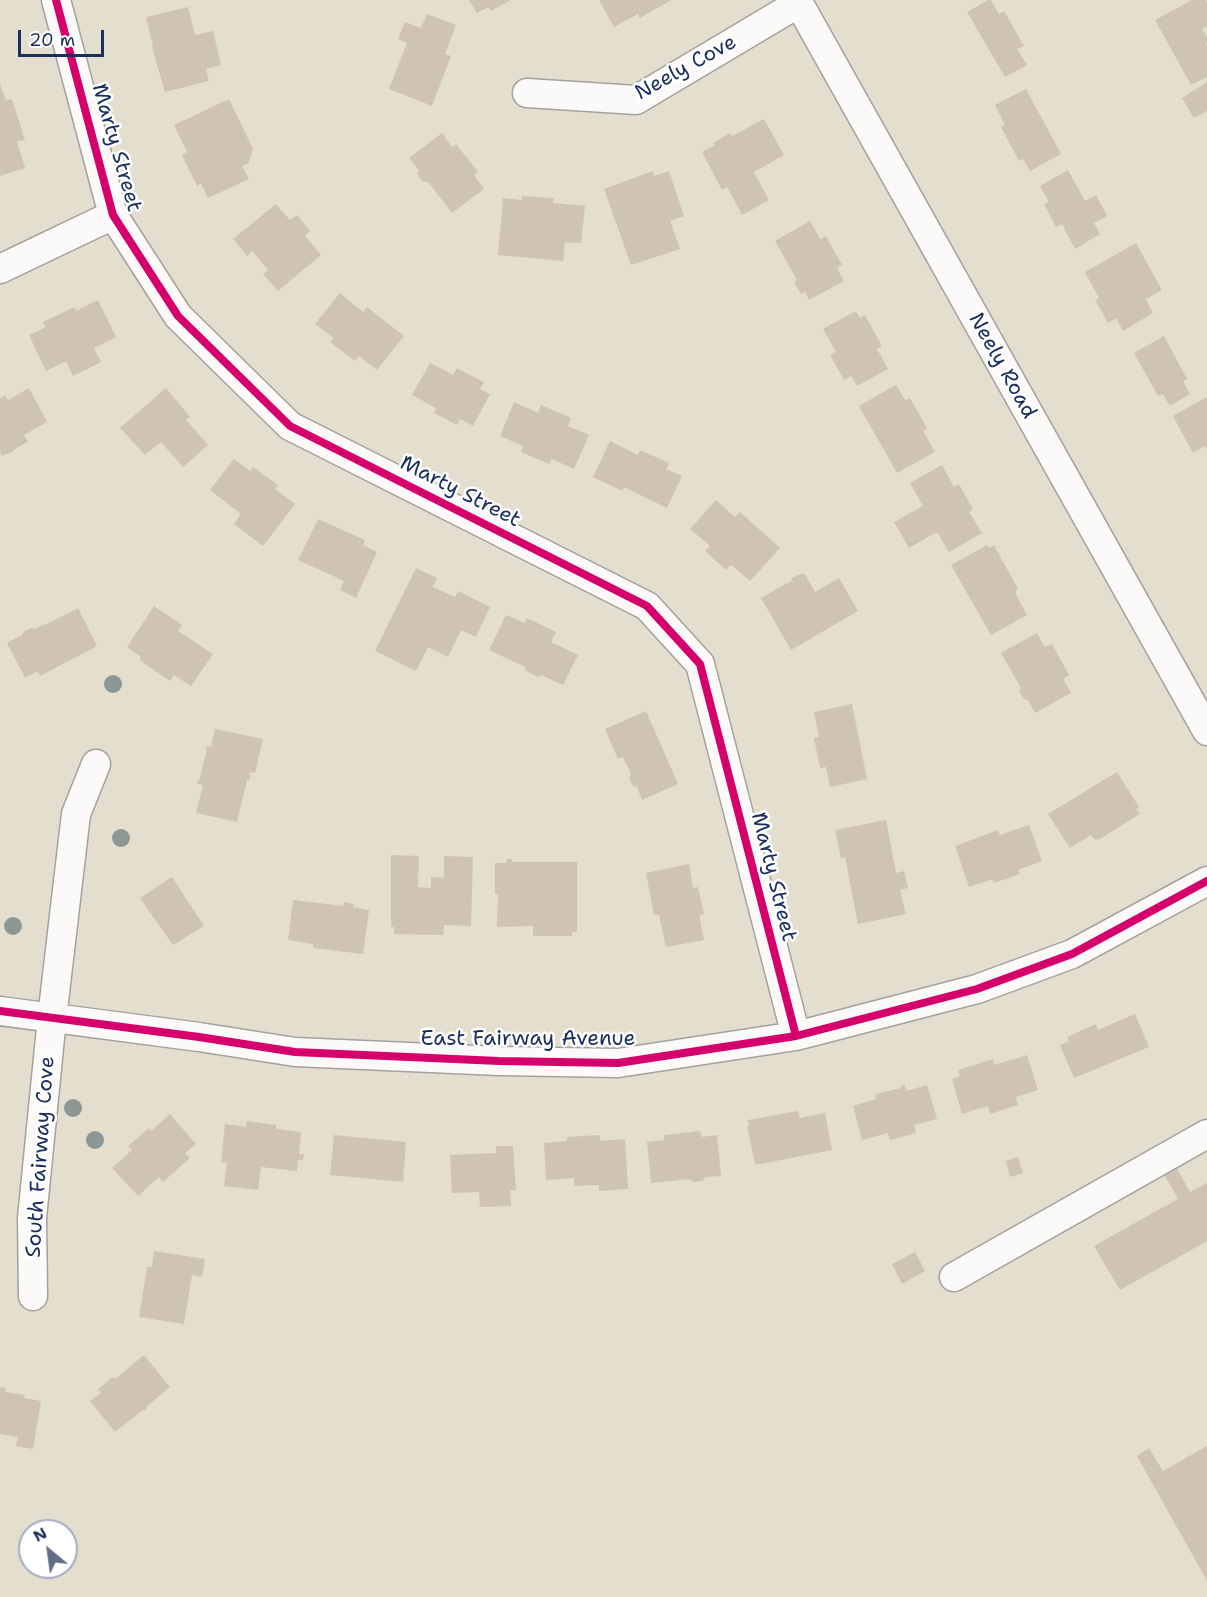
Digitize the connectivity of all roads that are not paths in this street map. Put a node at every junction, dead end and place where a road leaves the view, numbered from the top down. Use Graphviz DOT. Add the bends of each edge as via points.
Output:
graph roads {
  1 [pos="56,0"];
  2 [pos="798,2"];
  3 [pos="527,93"];
  4 [pos="113,215"];
  5 [pos="0,269"];
  6 [pos="1207,731"];
  7 [pos="96,764"];
  8 [pos="1207,881"];
  9 [pos="0,1011"];
  10 [pos="52,1018"];
  11 [pos="795,1036"];
  12 [pos="1207,1134"];
  13 [pos="954,1277"];
  14 [pos="33,1296"];
  1 -- 4 [label="street, Marty Street"];
  2 -- 3 [label="street, Neely Cove" via="636,100"];
  2 -- 6 [label="street, Neely Road"];
  4 -- 5 [label="street"];
  4 -- 11 [label="street, Marty Street" via="178,316 290,426 647,606 700,664"];
  7 -- 10 [label="street, South Fairway Cove" via="76,814"];
  8 -- 11 [label="street, East Fairway Avenue" via="1072,954 977,989"];
  9 -- 10 [label="street, East Fairway Avenue"];
  10 -- 11 [label="street, East Fairway Avenue" via="295,1052 499,1061 618,1063"];
  10 -- 14 [label="street, South Fairway Cove" via="32,1218"];
  12 -- 13 [label="street"];
}
